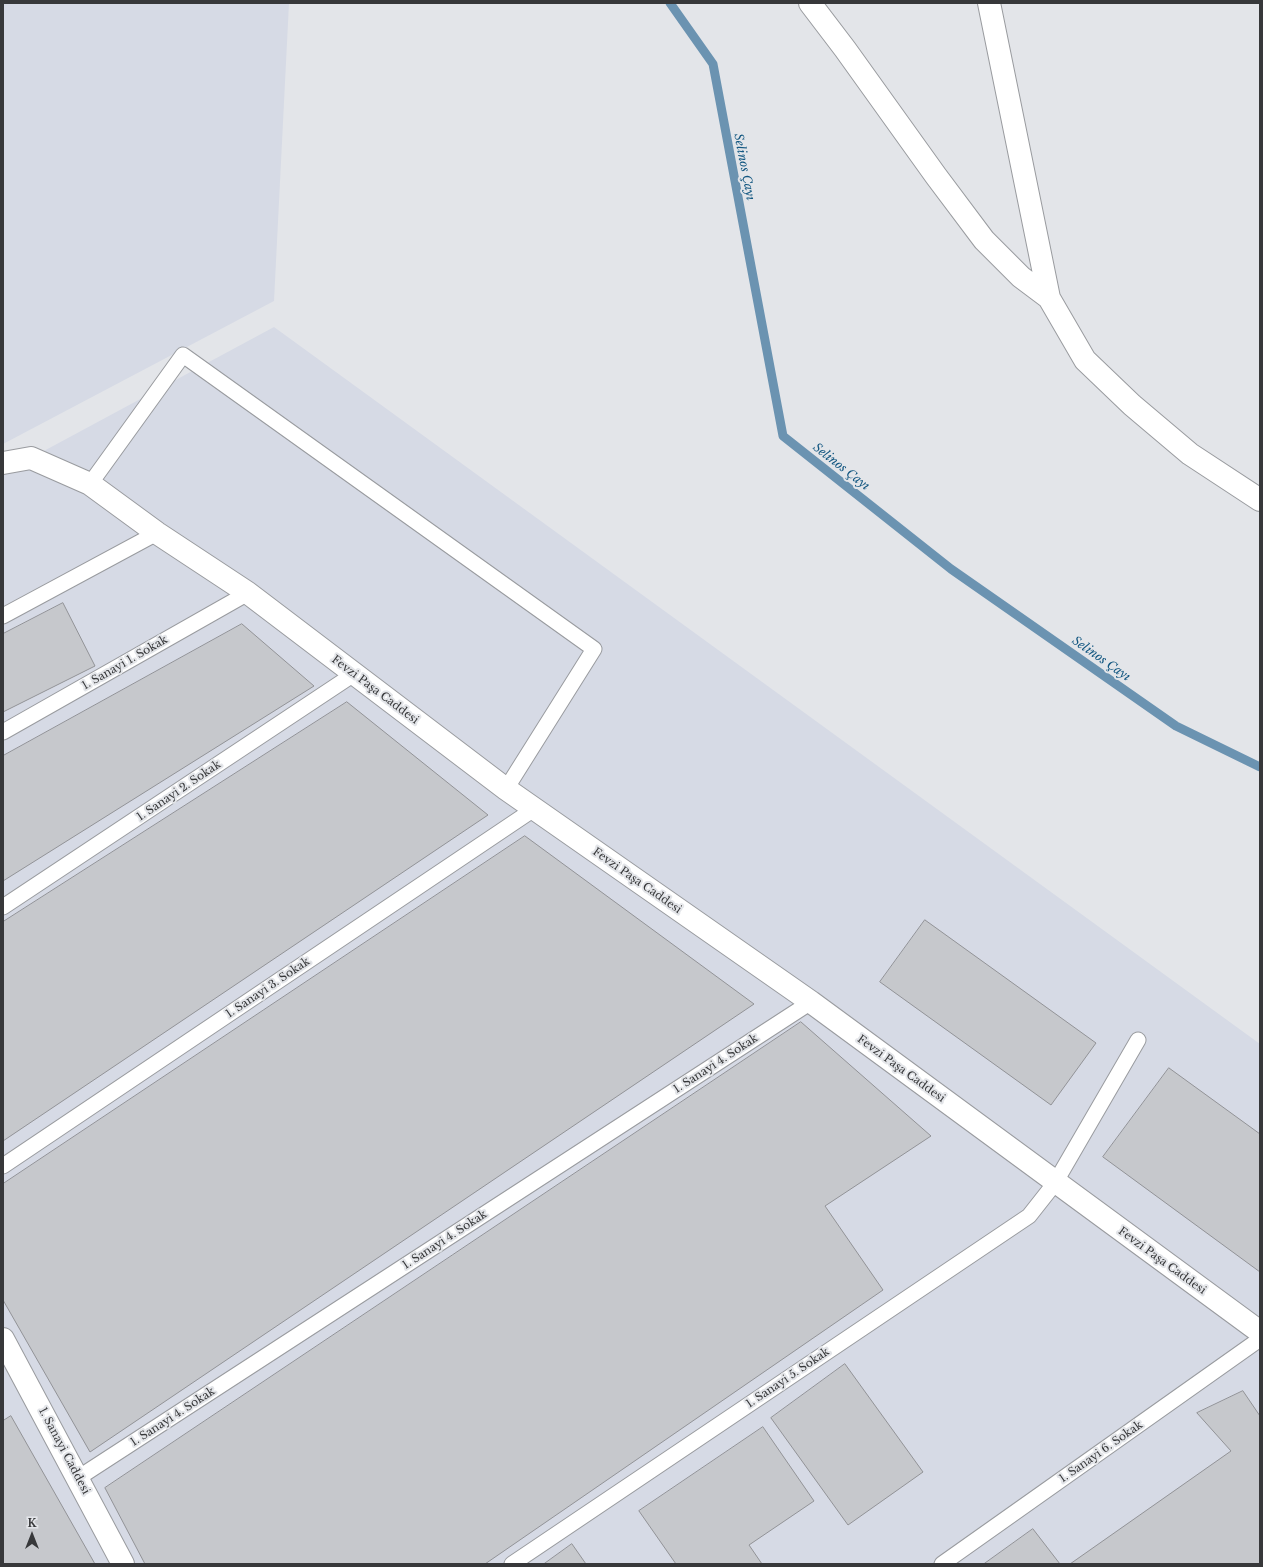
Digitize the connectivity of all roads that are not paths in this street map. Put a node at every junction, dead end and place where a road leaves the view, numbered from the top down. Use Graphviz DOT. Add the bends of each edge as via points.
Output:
graph roads {
  1 [pos="810,3"];
  2 [pos="989,3"];
  3 [pos="1049,298"];
  4 [pos="3,463"];
  5 [pos="90,484"];
  6 [pos="1260,500"];
  7 [pos="157,533"];
  8 [pos="248,593"];
  9 [pos="3,616"];
  10 [pos="354,674"];
  11 [pos="3,732"];
  12 [pos="506,789"];
  13 [pos="534,810"];
  14 [pos="3,907"];
  15 [pos="811,1002"];
  16 [pos="1138,1040"];
  17 [pos="3,1166"];
  18 [pos="1055,1183"];
  19 [pos="1260,1332"];
  20 [pos="3,1339"];
  21 [pos="1260,1339"];
  22 [pos="78,1478"];
  23 [pos="123,1564"];
  24 [pos="512,1564"];
  25 [pos="942,1564"];
  1 -- 3 [label="street" via="984,240 1021,278"];
  2 -- 3 [label="street"];
  3 -- 6 [label="street" via="1085,360 1132,406 1190,454"];
  4 -- 5 [label="street, Fevzi Paşa Caddesi" via="31,458"];
  5 -- 7 [label="street, Fevzi Paşa Caddesi"];
  5 -- 12 [label="lane" via="183,355 594,649"];
  7 -- 8 [label="street, Fevzi Paşa Caddesi"];
  7 -- 9 [label="lane"];
  8 -- 10 [label="street, Fevzi Paşa Caddesi"];
  8 -- 11 [label="lane, 1. Sanayi 1. Sokak"];
  10 -- 12 [label="street, Fevzi Paşa Caddesi"];
  10 -- 14 [label="lane, 1. Sanayi 2. Sokak"];
  12 -- 13 [label="street, Fevzi Paşa Caddesi"];
  13 -- 15 [label="street, Fevzi Paşa Caddesi"];
  13 -- 17 [label="lane, 1. Sanayi 3. Sokak"];
  15 -- 18 [label="street, Fevzi Paşa Caddesi"];
  15 -- 22 [label="lane, 1. Sanayi 4. Sokak"];
  16 -- 18 [label="lane, 1. Sanayi 5. Sokak"];
  18 -- 19 [label="street, Fevzi Paşa Caddesi"];
  18 -- 24 [label="lane, 1. Sanayi 5. Sokak" via="1029,1216"];
  20 -- 22 [label="street, 1. Sanayi Caddesi"];
  21 -- 25 [label="lane, 1. Sanayi 6. Sokak"];
  22 -- 23 [label="street, 1. Sanayi Caddesi"];
}
